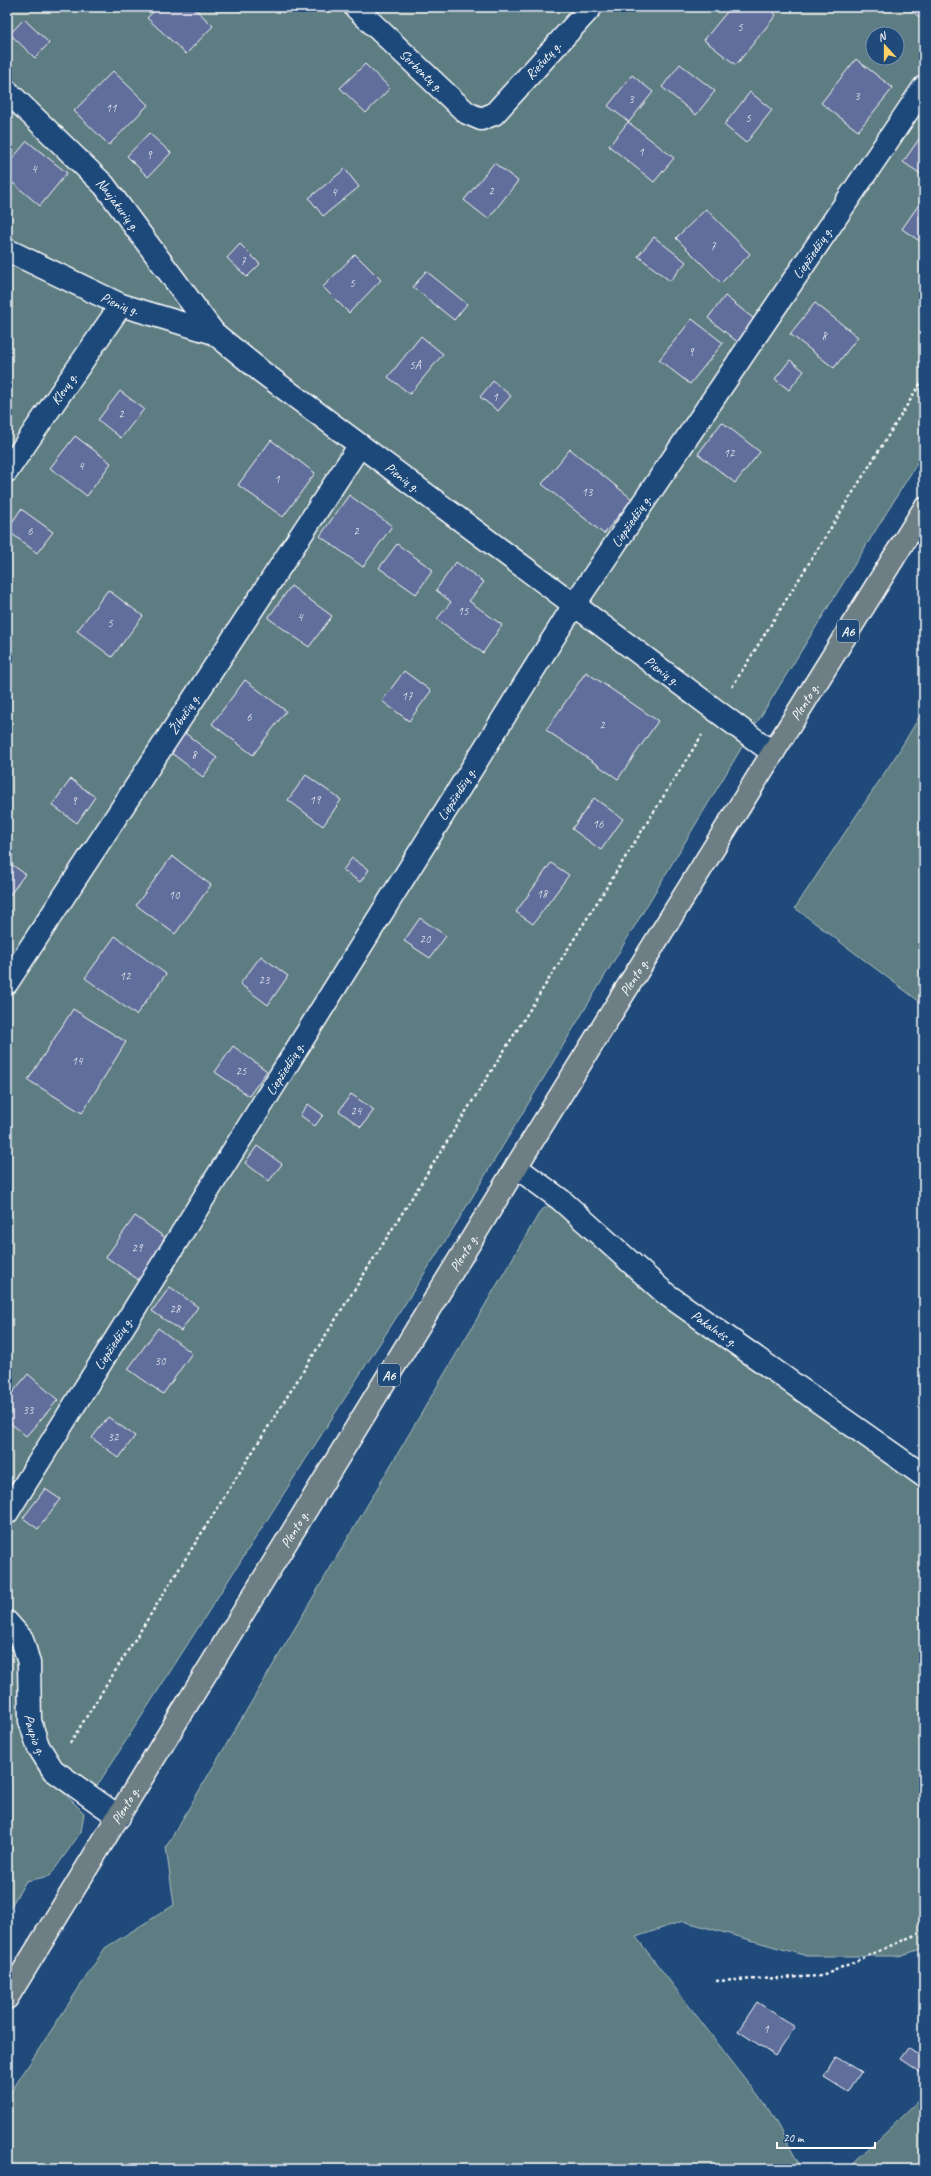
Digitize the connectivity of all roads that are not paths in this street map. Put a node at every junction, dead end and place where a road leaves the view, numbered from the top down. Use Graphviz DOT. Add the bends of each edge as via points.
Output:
graph roads {
  1 [pos="355,7"];
  2 [pos="592,7"];
  3 [pos="924,87"];
  4 [pos="7,91"];
  5 [pos="494,114"];
  6 [pos="7,250"];
  7 [pos="121,305"];
  8 [pos="214,333"];
  9 [pos="360,445"];
  10 [pos="7,471"];
  11 [pos="924,509"];
  12 [pos="574,604"];
  13 [pos="773,753"];
  14 [pos="7,983"];
  15 [pos="516,1167"];
  16 [pos="924,1476"];
  17 [pos="7,1513"];
  18 [pos="7,1622"];
  19 [pos="119,1817"];
  20 [pos="7,1998"];
  1 -- 5 [label="street, Serbentų g." via="467,112 481,119"];
  2 -- 5 [label="street, Riešutų g."];
  3 -- 12 [label="street, Liepžiedžių g."];
  4 -- 8 [label="street, Naujakurių g." via="104,185"];
  6 -- 7 [label="street, Pienių g."];
  7 -- 8 [label="street, Pienių g."];
  7 -- 10 [label="street, Klevų g."];
  8 -- 9 [label="street, Pienių g."];
  9 -- 12 [label="street, Pienių g."];
  9 -- 14 [label="street, Žibučių g."];
  11 -- 13 [label="highway, Plento g. / A6"];
  12 -- 13 [label="street, Pienių g." via="748,737"];
  12 -- 17 [label="street, Liepžiedžių g."];
  13 -- 15 [label="highway, Plento g. / A6"];
  15 -- 16 [label="street, Pakalnės g." via="561,1200 666,1294"];
  15 -- 19 [label="highway, Plento g. / A6"];
  18 -- 19 [label="street, Paupio g." via="22,1639 29,1663 30,1721 38,1746 53,1770"];
  19 -- 20 [label="highway, Plento g. / A6"];
}
